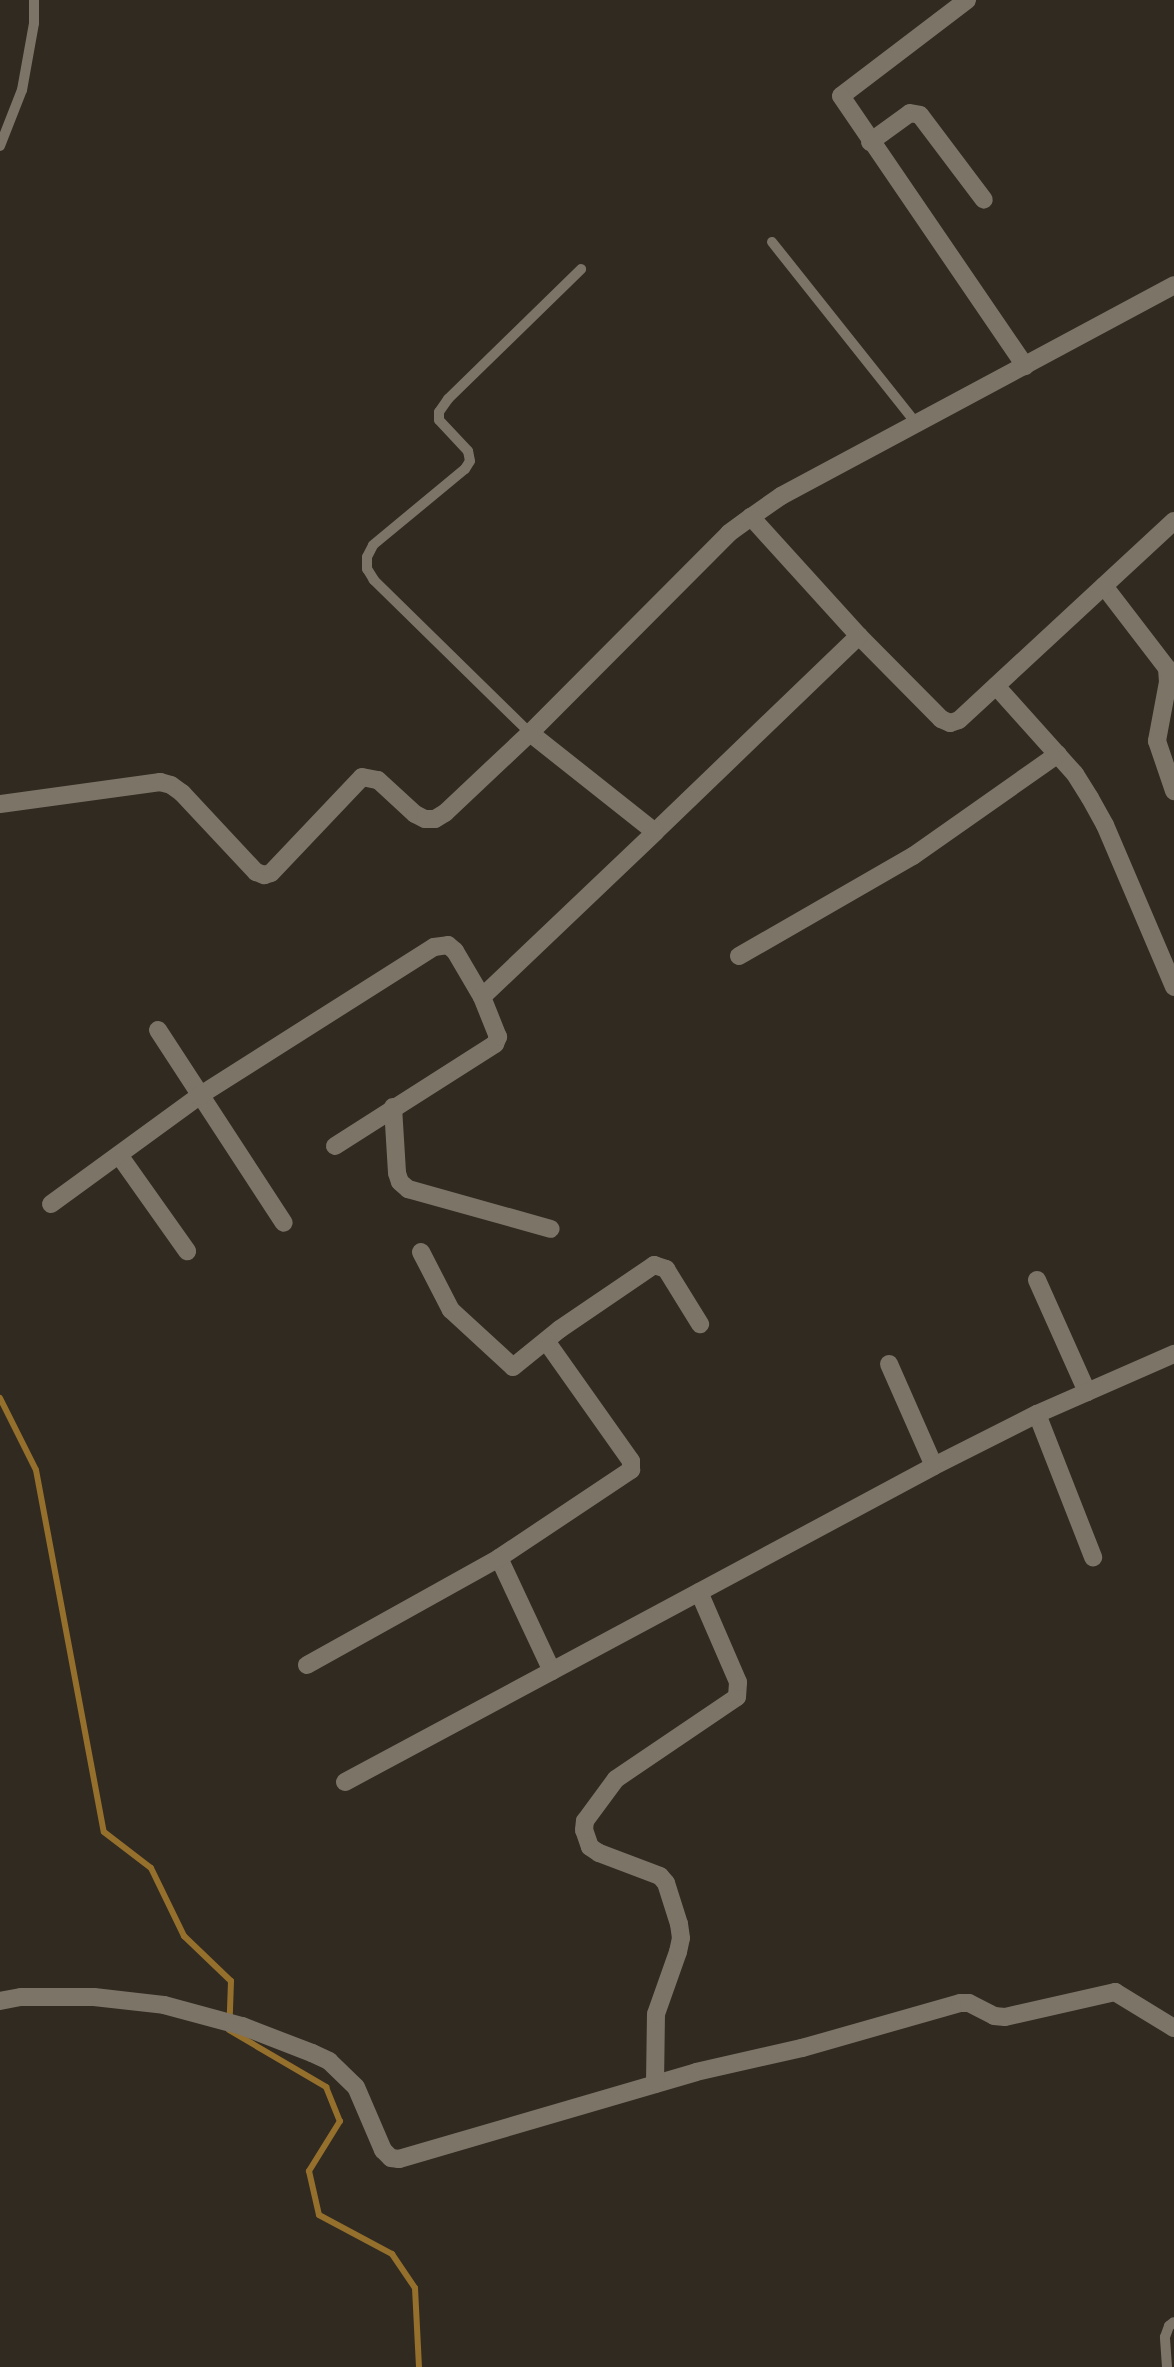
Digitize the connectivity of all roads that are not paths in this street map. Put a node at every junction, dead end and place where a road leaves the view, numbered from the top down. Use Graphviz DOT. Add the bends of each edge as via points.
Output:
graph roads {
  1 [pos="34,0"];
  2 [pos="967,0"];
  3 [pos="870,142"];
  4 [pos="0,146"];
  5 [pos="984,200"];
  6 [pos="772,242"];
  7 [pos="581,269"];
  8 [pos="1174,285"];
  9 [pos="1025,366"];
  10 [pos="917,424"];
  11 [pos="751,517"];
  12 [pos="1174,521"];
  13 [pos="1104,586"];
  14 [pos="859,636"];
  15 [pos="996,686"];
  16 [pos="530,733"];
  17 [pos="1058,754"];
  18 [pos="1174,792"];
  19 [pos="0,804"];
  20 [pos="655,832"];
  21 [pos="739,956"];
  22 [pos="1174,987"];
  23 [pos="482,997"];
  24 [pos="158,1030"];
  25 [pos="199,1096"];
  26 [pos="393,1107"];
  27 [pos="335,1146"];
  28 [pos="119,1154"];
  29 [pos="51,1204"];
  30 [pos="284,1223"];
  31 [pos="551,1229"];
  32 [pos="187,1251"];
  33 [pos="421,1252"];
  34 [pos="1037,1280"];
  35 [pos="700,1324"];
  36 [pos="546,1341"];
  37 [pos="1174,1354"];
  38 [pos="889,1364"];
  39 [pos="1087,1392"];
  40 [pos="1037,1414"];
  41 [pos="934,1466"];
  42 [pos="1093,1557"];
  43 [pos="499,1558"];
  44 [pos="699,1592"];
  45 [pos="307,1665"];
  46 [pos="552,1671"];
  47 [pos="345,1782"];
  48 [pos="0,2001"];
  49 [pos="1174,2028"];
  50 [pos="654,2084"];
  51 [pos="1174,2322"];
  52 [pos="1167,2367"];
  1 -- 4 [label="lane" via="22,90"];
  2 -- 3 [label="street" via="841,96"];
  3 -- 5 [label="street" via="910,113 920,115"];
  3 -- 9 [label="street"];
  6 -- 10 [label="lane"];
  7 -- 16 [label="lane" via="448,399 439,421 468,451 470,461 373,545 367,557 374,580"];
  8 -- 9 [label="street"];
  9 -- 10 [label="street"];
  10 -- 11 [label="street" via="781,496"];
  11 -- 14 [label="street"];
  11 -- 16 [label="street" via="729,533"];
  12 -- 13 [label="street"];
  13 -- 15 [label="street"];
  13 -- 18 [label="street" via="1167,668 1157,741"];
  14 -- 15 [label="street" via="950,723"];
  14 -- 20 [label="street"];
  15 -- 17 [label="street"];
  16 -- 19 [label="street" via="435,818 415,814 378,780 362,777 271,873 264,875 256,872 182,793 160,782"];
  16 -- 20 [label="street"];
  17 -- 21 [label="street" via="913,856"];
  17 -- 22 [label="street" via="1105,825"];
  20 -- 23 [label="street"];
  23 -- 25 [label="street" via="454,951 448,945 434,947"];
  23 -- 26 [label="street" via="498,1037 495,1044"];
  24 -- 25 [label="street"];
  25 -- 28 [label="street"];
  25 -- 30 [label="street"];
  26 -- 27 [label="street"];
  26 -- 31 [label="street" via="397,1173 408,1189"];
  28 -- 29 [label="street"];
  28 -- 32 [label="street"];
  33 -- 36 [label="street" via="451,1310 506,1364 519,1365"];
  34 -- 39 [label="street"];
  35 -- 36 [label="street" via="660,1265 648,1268"];
  36 -- 43 [label="street" via="633,1465 628,1473"];
  37 -- 39 [label="street"];
  38 -- 41 [label="street"];
  39 -- 40 [label="street"];
  40 -- 41 [label="street"];
  40 -- 42 [label="street"];
  41 -- 44 [label="street"];
  43 -- 45 [label="street"];
  43 -- 46 [label="street"];
  44 -- 46 [label="street"];
  44 -- 50 [label="street" via="738,1682 737,1697 616,1779 585,1821 584,1830 590,1847 599,1853 660,1876 679,1924 678,1952 656,2014"];
  46 -- 47 [label="street"];
  48 -- 50 [label="street" via="94,1997 164,2005 242,2026 328,2060 356,2087 383,2150 391,2158"];
  49 -- 50 [label="street" via="1115,1992 1005,2017 960,2003"];
  51 -- 52 [label="lane" via="1165,2337"];
}
